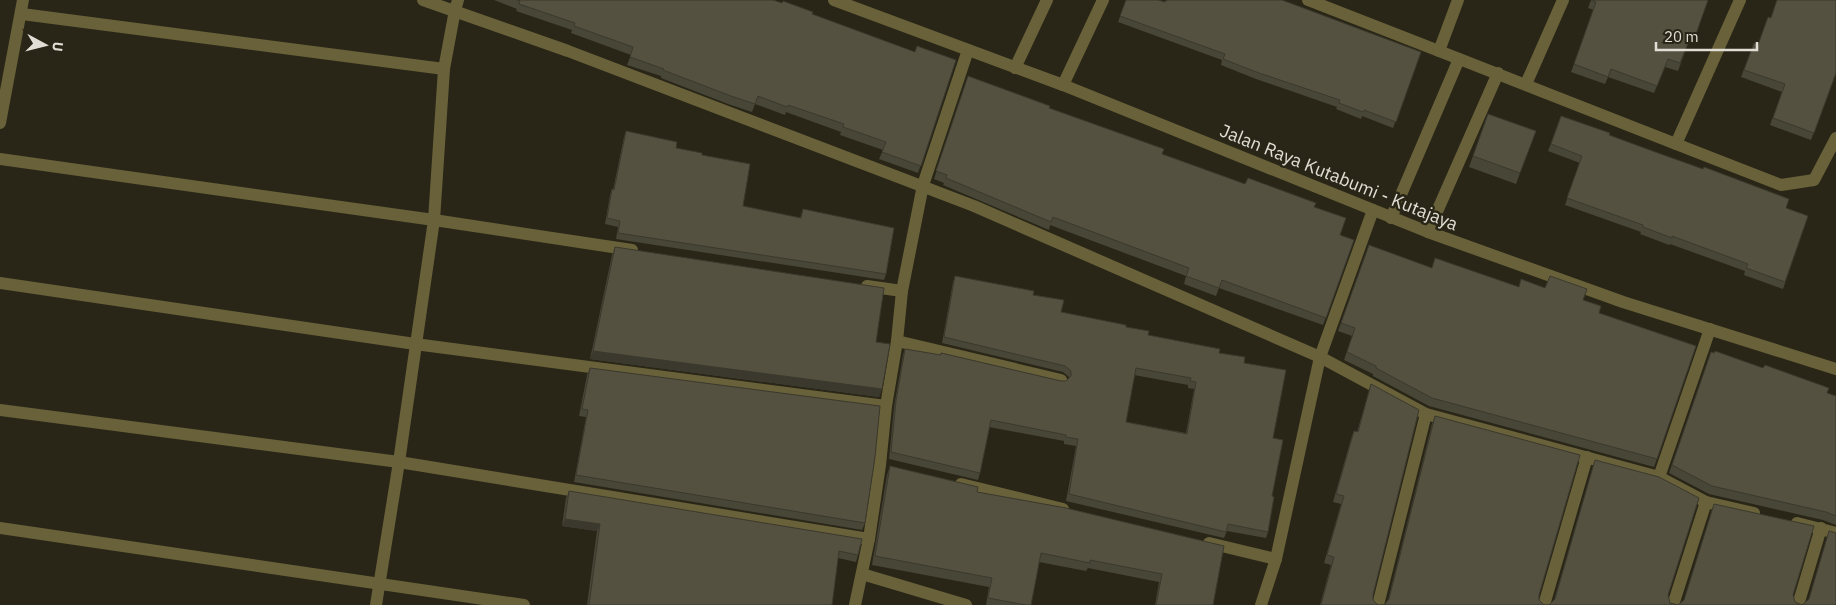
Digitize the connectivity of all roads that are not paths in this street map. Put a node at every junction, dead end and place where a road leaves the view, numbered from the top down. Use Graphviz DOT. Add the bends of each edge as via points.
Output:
graph roads {
  1 [pos="23,0"];
  2 [pos="423,0"];
  3 [pos="834,0"];
  4 [pos="1046,0"];
  5 [pos="1103,0"];
  6 [pos="1308,0"];
  7 [pos="1458,0"];
  8 [pos="1563,0"];
  9 [pos="1740,0"];
  10 [pos="457,5"];
  11 [pos="22,14"];
  12 [pos="968,50"];
  13 [pos="1439,51"];
  14 [pos="1459,59"];
  15 [pos="1015,68"];
  16 [pos="444,69"];
  17 [pos="1498,73"];
  18 [pos="1526,84"];
  19 [pos="1063,85"];
  20 [pos="0,123"];
  21 [pos="1836,138"];
  22 [pos="1676,144"];
  23 [pos="0,159"];
  24 [pos="923,185"];
  25 [pos="1373,210"];
  26 [pos="1391,218"];
  27 [pos="434,220"];
  28 [pos="1428,232"];
  29 [pos="648,252"];
  30 [pos="0,283"];
  31 [pos="853,284"];
  32 [pos="902,291"];
  33 [pos="1710,329"];
  34 [pos="897,341"];
  35 [pos="416,344"];
  36 [pos="1320,357"];
  37 [pos="1836,369"];
  38 [pos="1061,380"];
  39 [pos="886,406"];
  40 [pos="0,410"];
  41 [pos="1426,414"];
  42 [pos="1587,457"];
  43 [pos="399,462"];
  44 [pos="1659,477"];
  45 [pos="948,481"];
  46 [pos="1706,502"];
  47 [pos="1073,511"];
  48 [pos="1764,515"];
  49 [pos="1783,519"];
  50 [pos="0,528"];
  51 [pos="1821,528"];
  52 [pos="1836,533"];
  53 [pos="869,539"];
  54 [pos="1198,541"];
  55 [pos="1276,559"];
  56 [pos="862,574"];
  57 [pos="380,584"];
  58 [pos="376,605"];
  59 [pos="524,605"];
  60 [pos="855,605"];
  61 [pos="966,605"];
  62 [pos="1261,605"];
  63 [pos="1378,605"];
  64 [pos="1544,605"];
  65 [pos="1673,605"];
  66 [pos="1798,605"];
  1 -- 11 [label="street"];
  2 -- 10 [label="street"];
  3 -- 12 [label="street, Jalan Raya Kutabumi - Kutajaya"];
  4 -- 15 [label="street"];
  5 -- 19 [label="street"];
  6 -- 13 [label="street"];
  7 -- 13 [label="street"];
  8 -- 18 [label="street"];
  9 -- 22 [label="street"];
  10 -- 16 [label="street"];
  10 -- 24 [label="street" via="568,51"];
  11 -- 16 [label="street"];
  11 -- 20 [label="street"];
  12 -- 15 [label="street, Jalan Raya Kutabumi - Kutajaya"];
  12 -- 24 [label="street"];
  13 -- 14 [label="street"];
  14 -- 17 [label="street"];
  14 -- 26 [label="street"];
  15 -- 19 [label="street, Jalan Raya Kutabumi - Kutajaya"];
  16 -- 27 [label="street"];
  17 -- 18 [label="street"];
  17 -- 28 [label="street"];
  18 -- 22 [label="street"];
  19 -- 25 [label="street, Jalan Raya Kutabumi - Kutajaya"];
  21 -- 22 [label="street" via="1814,180 1781,185"];
  23 -- 27 [label="street"];
  24 -- 32 [label="street"];
  24 -- 36 [label="street"];
  25 -- 26 [label="street, Jalan Raya Kutabumi - Kutajaya"];
  25 -- 36 [label="street"];
  26 -- 28 [label="street, Jalan Raya Kutabumi - Kutajaya"];
  27 -- 29 [label="street"];
  27 -- 35 [label="street"];
  28 -- 33 [label="street, Jalan Raya Kutabumi - Kutajaya" via="1622,302"];
  30 -- 35 [label="street"];
  31 -- 32 [label="street"];
  32 -- 34 [label="street"];
  33 -- 37 [label="street, Jalan Raya Kutabumi - Kutajaya"];
  33 -- 44 [label="street"];
  34 -- 38 [label="street"];
  34 -- 39 [label="street"];
  35 -- 39 [label="street"];
  35 -- 43 [label="street"];
  36 -- 41 [label="street"];
  36 -- 55 [label="street"];
  39 -- 53 [label="street" via="885,467"];
  40 -- 43 [label="street"];
  41 -- 42 [label="street"];
  41 -- 63 [label="street"];
  42 -- 44 [label="street"];
  42 -- 64 [label="street"];
  43 -- 53 [label="street"];
  43 -- 57 [label="street"];
  44 -- 46 [label="street"];
  45 -- 47 [label="street"];
  46 -- 48 [label="street"];
  46 -- 65 [label="street"];
  49 -- 51 [label="street"];
  50 -- 57 [label="street"];
  51 -- 52 [label="street"];
  51 -- 66 [label="street"];
  53 -- 56 [label="street"];
  54 -- 55 [label="street"];
  55 -- 62 [label="street"];
  56 -- 60 [label="street"];
  56 -- 61 [label="street"];
  57 -- 58 [label="street"];
  57 -- 59 [label="street"];
}
